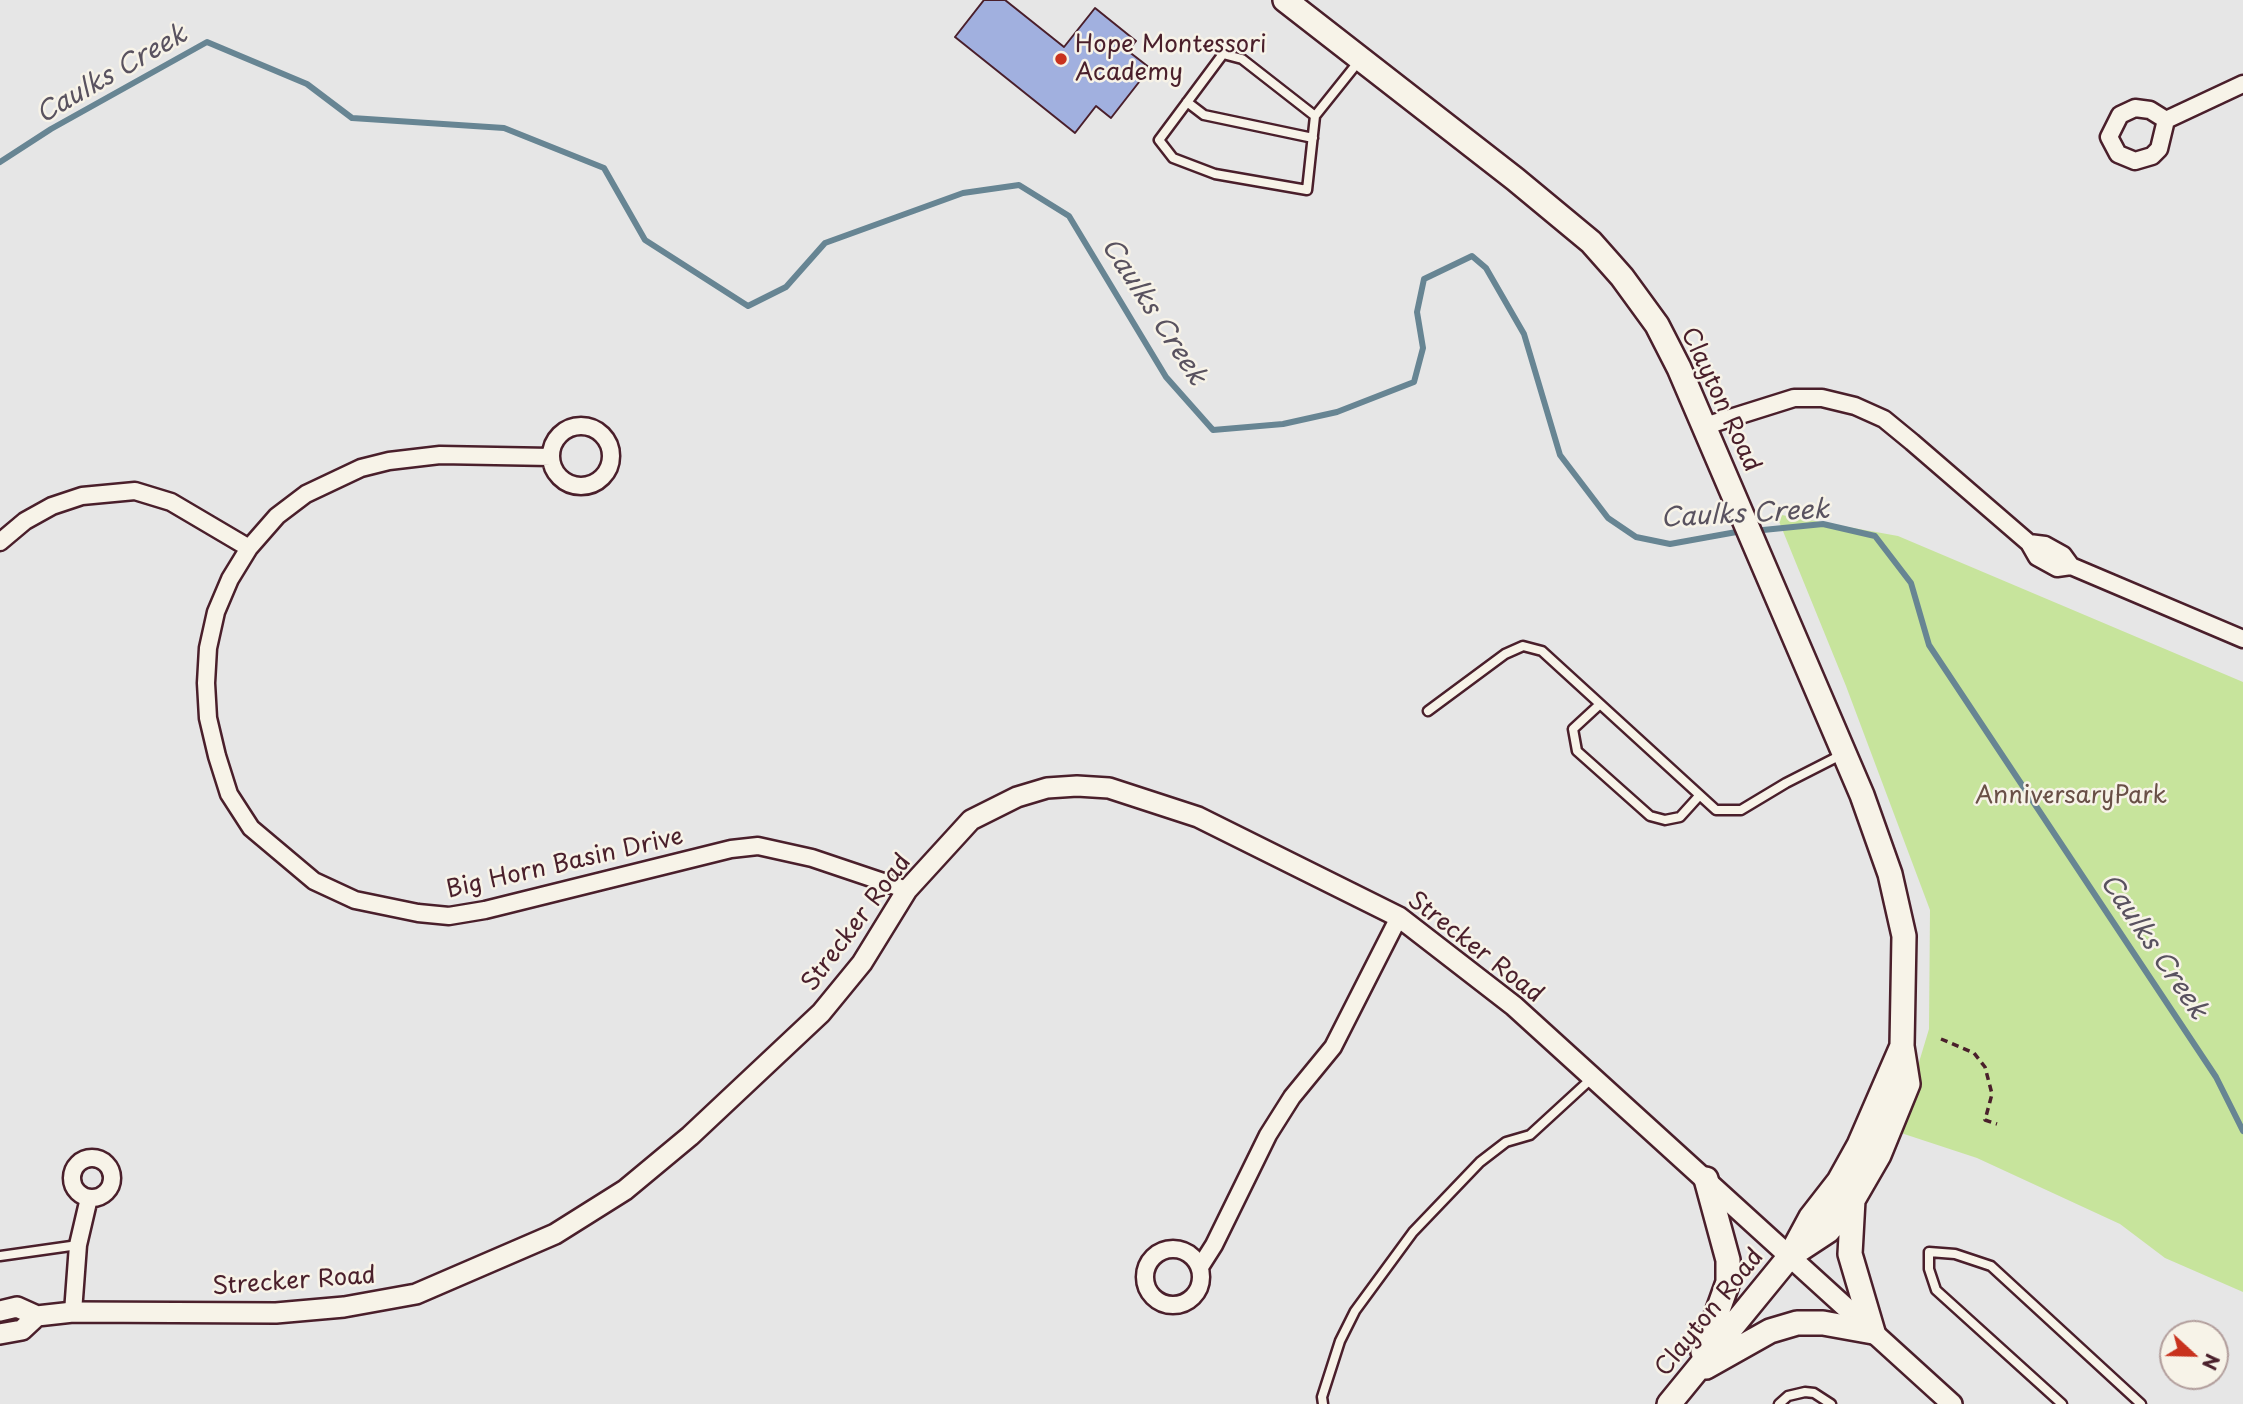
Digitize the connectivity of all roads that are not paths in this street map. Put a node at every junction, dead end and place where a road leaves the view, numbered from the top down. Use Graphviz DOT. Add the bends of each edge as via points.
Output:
graph roads {
  1 [pos="1285,0"];
  2 [pos="1361,59"];
  3 [pos="2243,84"];
  4 [pos="1187,103"];
  5 [pos="1315,116"];
  6 [pos="2166,120"];
  7 [pos="1312,138"];
  8 [pos="1705,426"];
  9 [pos="551,457"];
  10 [pos="0,542"];
  11 [pos="250,548"];
  12 [pos="2243,639"];
  13 [pos="1599,705"];
  14 [pos="1428,711"];
  15 [pos="1844,753"];
  16 [pos="1699,796"];
  17 [pos="907,890"];
  18 [pos="1399,916"];
  19 [pos="1902,1046"];
  20 [pos="1591,1079"];
  21 [pos="1706,1179"];
  22 [pos="89,1198"];
  23 [pos="1853,1200"];
  24 [pos="78,1245"];
  25 [pos="0,1256"];
  26 [pos="1790,1256"];
  27 [pos="1200,1267"];
  28 [pos="0,1311"];
  29 [pos="73,1312"];
  30 [pos="37,1316"];
  31 [pos="1873,1332"];
  32 [pos="0,1334"];
  33 [pos="1694,1374"];
  34 [pos="1323,1404"];
  35 [pos="1669,1404"];
  36 [pos="1779,1404"];
  37 [pos="1831,1404"];
  38 [pos="1952,1404"];
  39 [pos="2062,1404"];
  40 [pos="2141,1404"];
  1 -- 2 [label="main road, Clayton Road"];
  2 -- 5 [label="lane"];
  2 -- 8 [label="main road, Clayton Road" via="1591,242 1657,325"];
  3 -- 6 [label="street"];
  4 -- 5 [label="lane" via="1223,54 1242,59"];
  4 -- 7 [label="lane" via="1204,115"];
  4 -- 7 [label="lane" via="1159,141 1173,158 1215,174 1307,190"];
  5 -- 7 [label="lane"];
  8 -- 12 [label="street" via="1794,398 1822,398 1855,406 1884,419 2029,543 2045,544 2071,566"];
  8 -- 15 [label="main road, Clayton Road"];
  9 -- 11 [label="street, Big Horn Basin Drive" via="440,455 361,468 306,494 277,516"];
  10 -- 11 [label="street" via="52,506 82,496 135,491 172,502"];
  11 -- 17 [label="street, Big Horn Basin Drive" via="216,612 208,648 208,719 229,793 251,828 314,881 355,900 449,916 758,846 812,858"];
  13 -- 14 [label="lane" via="1542,651 1523,646 1505,654"];
  13 -- 16 [label="lane"];
  13 -- 16 [label="lane" via="1573,729 1577,751 1650,816 1680,817"];
  15 -- 16 [label="lane" via="1741,810 1716,810"];
  15 -- 19 [label="main road, Clayton Road" via="1890,874 1904,936"];
  17 -- 18 [label="street, Strecker Road" via="971,820 993,808 1047,788 1098,788 1198,817"];
  17 -- 29 [label="street, Strecker Road" via="862,963 821,1013 773,1060 625,1190 555,1234 416,1294 344,1307 276,1313"];
  18 -- 20 [label="street, Strecker Road" via="1514,1006"];
  18 -- 27 [label="street" via="1333,1047 1268,1135"];
  19 -- 23 [label="main road, Clayton Road" via="1908,1084"];
  19 -- 26 [label="main road, Clayton Road" via="1859,1146"];
  20 -- 21 [label="street, Strecker Road"];
  20 -- 34 [label="lane" via="1530,1135 1506,1142 1480,1163 1413,1232 1355,1311 1340,1341"];
  21 -- 26 [label="street, Strecker Road"];
  21 -- 33 [label="main road" via="1725,1241 1728,1282"];
  22 -- 24 [label="street"];
  23 -- 26 [label="main road, Clayton Road" via="1828,1231"];
  23 -- 31 [label="main road" via="1850,1254"];
  24 -- 25 [label="lane"];
  24 -- 29 [label="street"];
  26 -- 31 [label="street, Strecker Road"];
  26 -- 33 [label="main road, Clayton Road"];
  28 -- 30 [label="street, Strecker Road" via="17,1307"];
  29 -- 30 [label="street, Strecker Road"];
  30 -- 32 [label="street, Strecker Road" via="22,1330"];
  31 -- 33 [label="main road" via="1797,1324 1770,1331"];
  31 -- 38 [label="street, Strecker Road"];
  33 -- 35 [label="main road, Clayton Road"];
  36 -- 37 [label="lane" via="1805,1392"];
  39 -- 40 [label="lane" via="1936,1290 1929,1252 1955,1254 1991,1266"];
}
